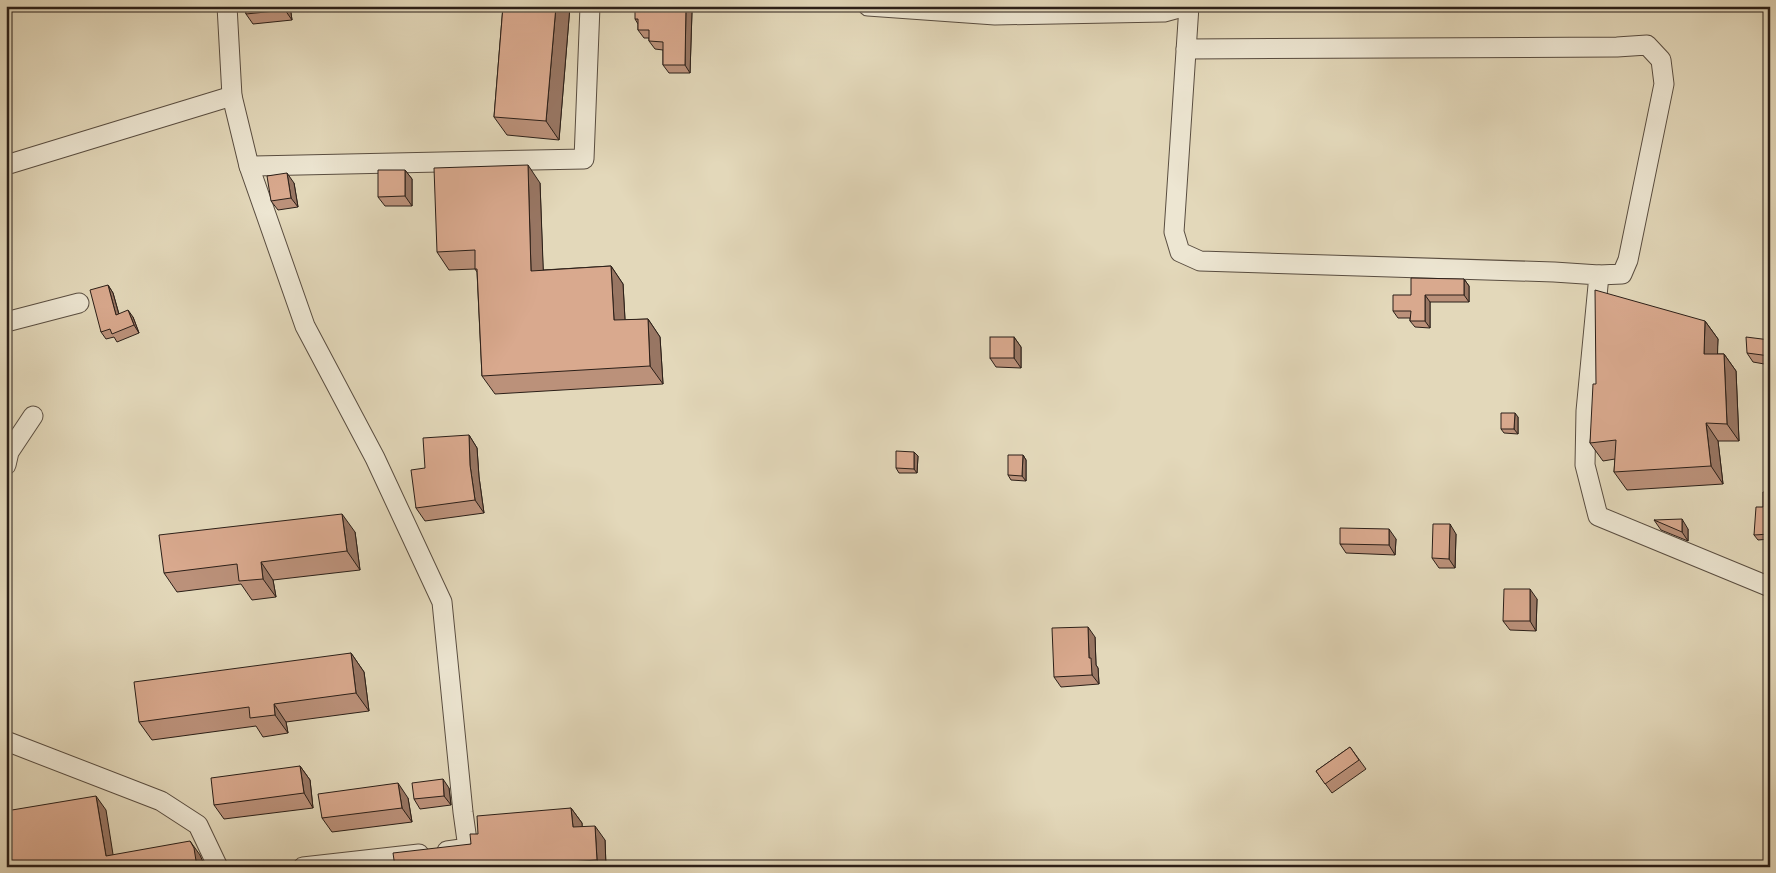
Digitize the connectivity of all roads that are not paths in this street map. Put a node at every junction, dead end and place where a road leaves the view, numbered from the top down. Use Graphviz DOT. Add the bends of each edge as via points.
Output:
graph roads {
  1 [pos="226,6"];
  2 [pos="590,6"];
  3 [pos="868,6"];
  4 [pos="1188,6"];
  5 [pos="1186,49"];
  6 [pos="232,96"];
  7 [pos="6,165"];
  8 [pos="249,166"];
  9 [pos="1599,275"];
  10 [pos="79,303"];
  11 [pos="6,322"];
  12 [pos="33,416"];
  13 [pos="6,466"];
  14 [pos="1770,587"];
  15 [pos="6,741"];
  16 [pos="218,867"];
  17 [pos="302,867"];
  1 -- 6 [label="street"];
  2 -- 8 [label="street" via="584,159"];
  3 -- 4 [label="street" via="995,15 1164,12"];
  4 -- 5 [label="street"];
  5 -- 9 [label="street" via="1174,232 1180,252 1200,261"];
  5 -- 9 [label="street" via="1647,45 1661,60 1664,84 1630,251 1622,274"];
  6 -- 7 [label="street"];
  6 -- 8 [label="street"];
  8 -- 17 [label="street" via="305,326 375,458 442,602 468,848"];
  9 -- 14 [label="street" via="1586,411 1585,465 1598,516"];
  10 -- 11 [label="street"];
  12 -- 13 [label="street" via="9,452"];
  15 -- 16 [label="street" via="160,801 198,825"];
}
